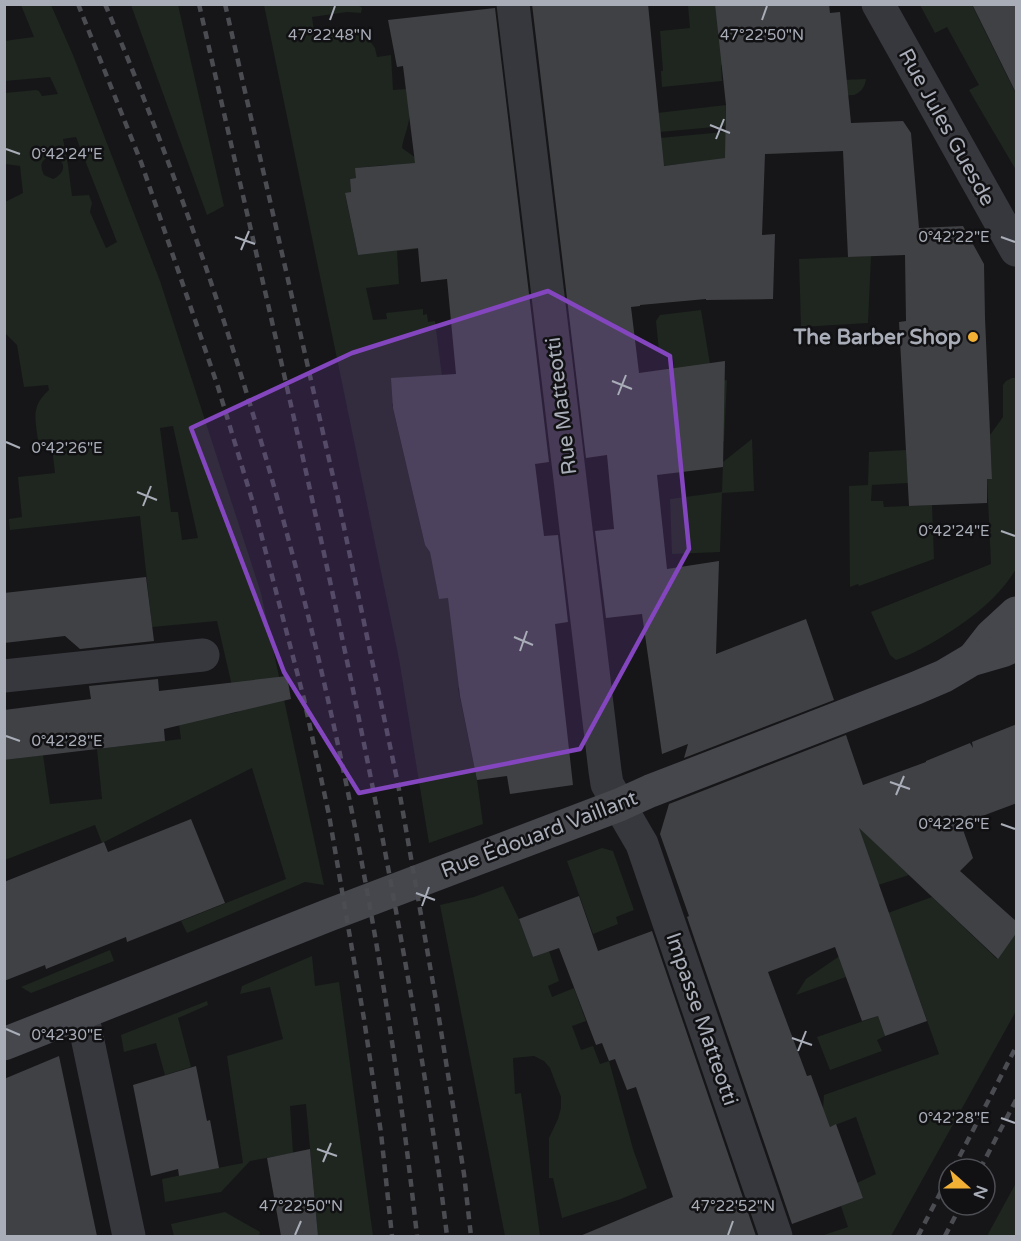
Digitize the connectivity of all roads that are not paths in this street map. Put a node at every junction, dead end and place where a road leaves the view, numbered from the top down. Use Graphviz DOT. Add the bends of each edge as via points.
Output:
graph roads {
  1 [pos="513,4"];
  2 [pos="878,4"];
  3 [pos="1017,250"];
  4 [pos="1017,613"];
  5 [pos="1017,645"];
  6 [pos="203,655"];
  7 [pos="971,660"];
  8 [pos="4,676"];
  9 [pos="619,805"];
  10 [pos="82,1013"];
  11 [pos="4,1044"];
  12 [pos="129,1236"];
  13 [pos="776,1236"];
  1 -- 9 [label="street, Rue Matteotti" via="604,771"];
  2 -- 3 [label="street, Rue Jules Guesde"];
  4 -- 7 [label="main road, Rue Édouard Vaillant"];
  5 -- 7 [label="main road, Rue Édouard Vaillant"];
  6 -- 8 [label="street"];
  7 -- 9 [label="main road, Rue Édouard Vaillant" via="916,688"];
  9 -- 10 [label="main road, Rue Édouard Vaillant"];
  9 -- 13 [label="street, Impasse Matteotti" via="642,844"];
  10 -- 11 [label="main road, Rue Édouard Vaillant"];
  10 -- 12 [label="street"];
}
